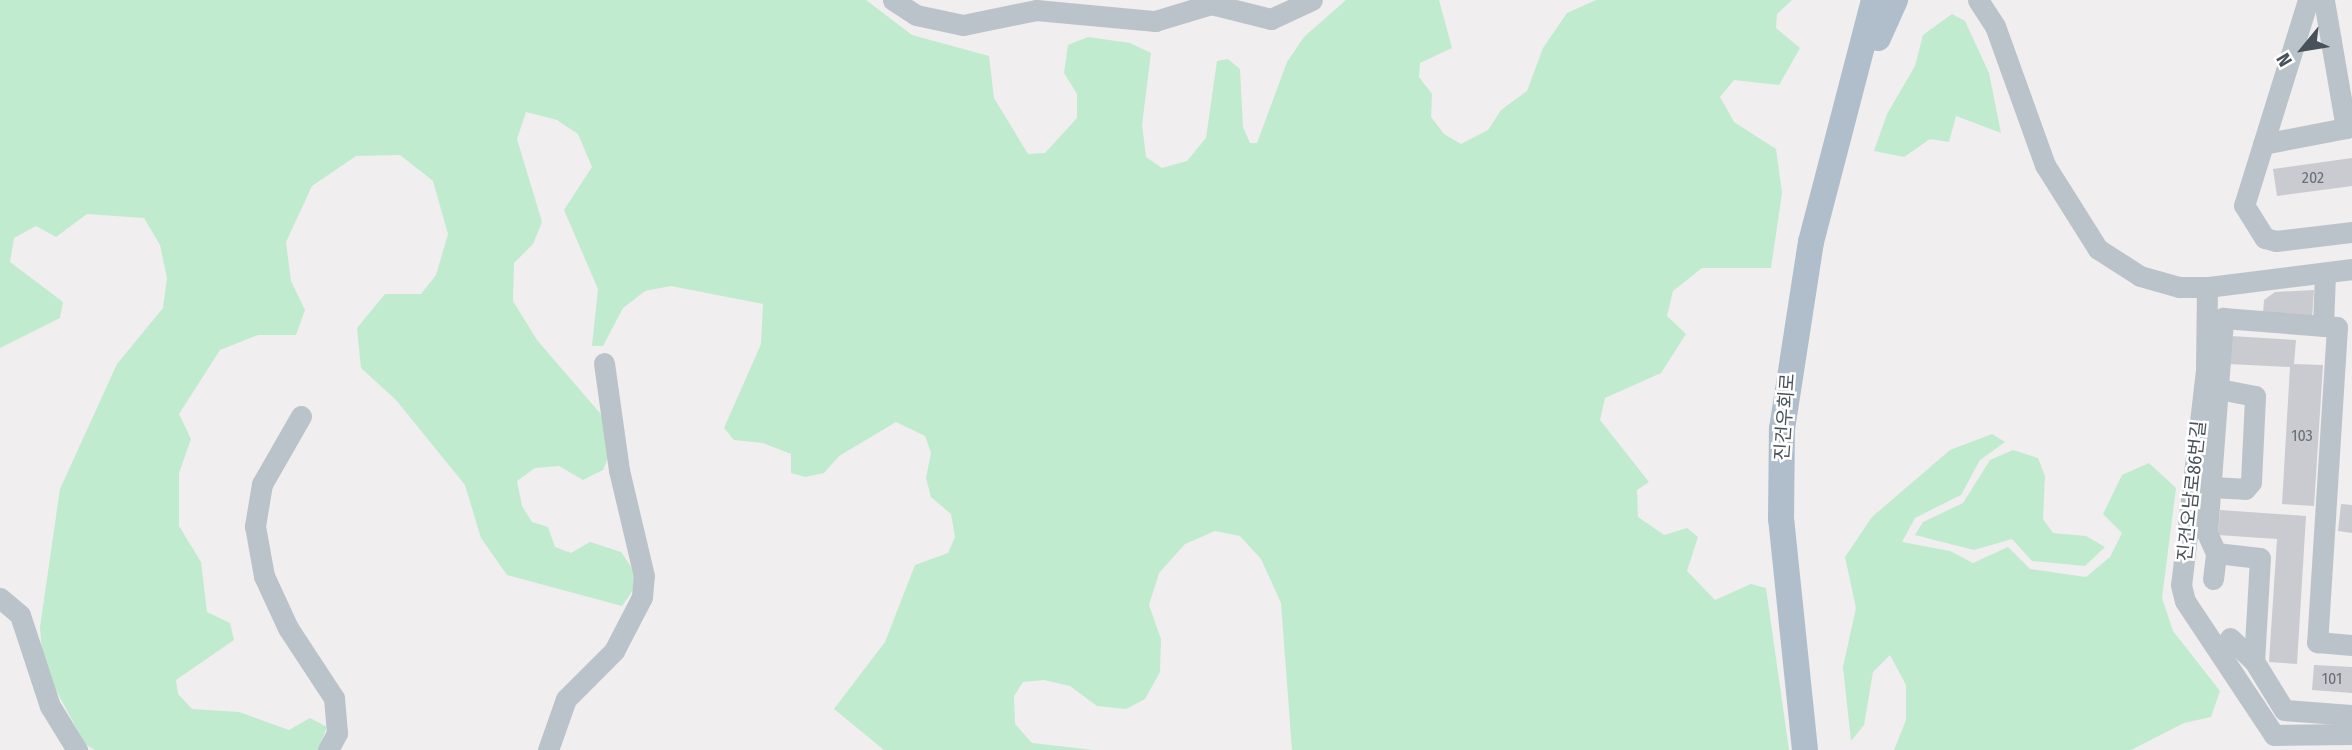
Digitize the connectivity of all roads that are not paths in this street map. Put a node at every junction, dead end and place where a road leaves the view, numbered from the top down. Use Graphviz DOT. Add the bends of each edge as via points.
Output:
graph roads {
  1 [pos="893,0"];
  2 [pos="1312,0"];
  3 [pos="1908,0"];
  4 [pos="1978,0"];
  5 [pos="2308,0"];
  6 [pos="2324,0"];
  7 [pos="1885,7"];
  8 [pos="2263,144"];
  9 [pos="2352,232"];
  10 [pos="2352,269"];
  11 [pos="2325,272"];
  12 [pos="2207,287"];
  13 [pos="2337,327"];
  14 [pos="604,363"];
  15 [pos="2218,389"];
  16 [pos="2342,392"];
  17 [pos="301,416"];
  18 [pos="2210,487"];
  19 [pos="2216,553"];
  20 [pos="2213,579"];
  21 [pos="0,598"];
  22 [pos="2230,638"];
  23 [pos="2352,645"];
  24 [pos="2254,661"];
  25 [pos="2352,715"];
  26 [pos="2352,734"];
  27 [pos="77,750"];
  28 [pos="328,750"];
  29 [pos="548,750"];
  30 [pos="1805,750"];
  1 -- 2 [label="street" via="916,15 963,25 1036,10 1155,21 1211,4 1271,19"];
  3 -- 7 [label="main road"];
  4 -- 12 [label="street" via="1995,26 2045,165 2098,249 2140,276 2179,287"];
  5 -- 8 [label="street" via="2297,56"];
  6 -- 8 [label="street" via="2346,128"];
  7 -- 30 [label="main road, 진건우회로" via="1854,91 1806,267 1782,429 1781,519"];
  8 -- 9 [label="street" via="2244,205 2265,238 2276,241"];
  10 -- 11 [label="street"];
  11 -- 12 [label="street"];
  11 -- 13 [label="street"];
  12 -- 26 [label="street, 진건오남로86번길" via="2206,370 2181,586 2185,601 2274,735"];
  13 -- 15 [label="street" via="2223,318"];
  13 -- 16 [label="street"];
  14 -- 29 [label="street" via="620,470 645,576 642,597 614,651 566,699"];
  15 -- 18 [label="street"];
  15 -- 18 [label="street" via="2255,396 2250,482 2245,489"];
  16 -- 23 [label="street" via="2317,642"];
  17 -- 28 [label="street" via="262,484 255,526 264,576 288,628 334,698 337,733"];
  18 -- 19 [label="street" via="2207,533"];
  19 -- 20 [label="street"];
  19 -- 24 [label="street" via="2260,558"];
  21 -- 27 [label="street" via="20,615 50,706"];
  22 -- 24 [label="street"];
  24 -- 25 [label="street" via="2284,710"];
}
